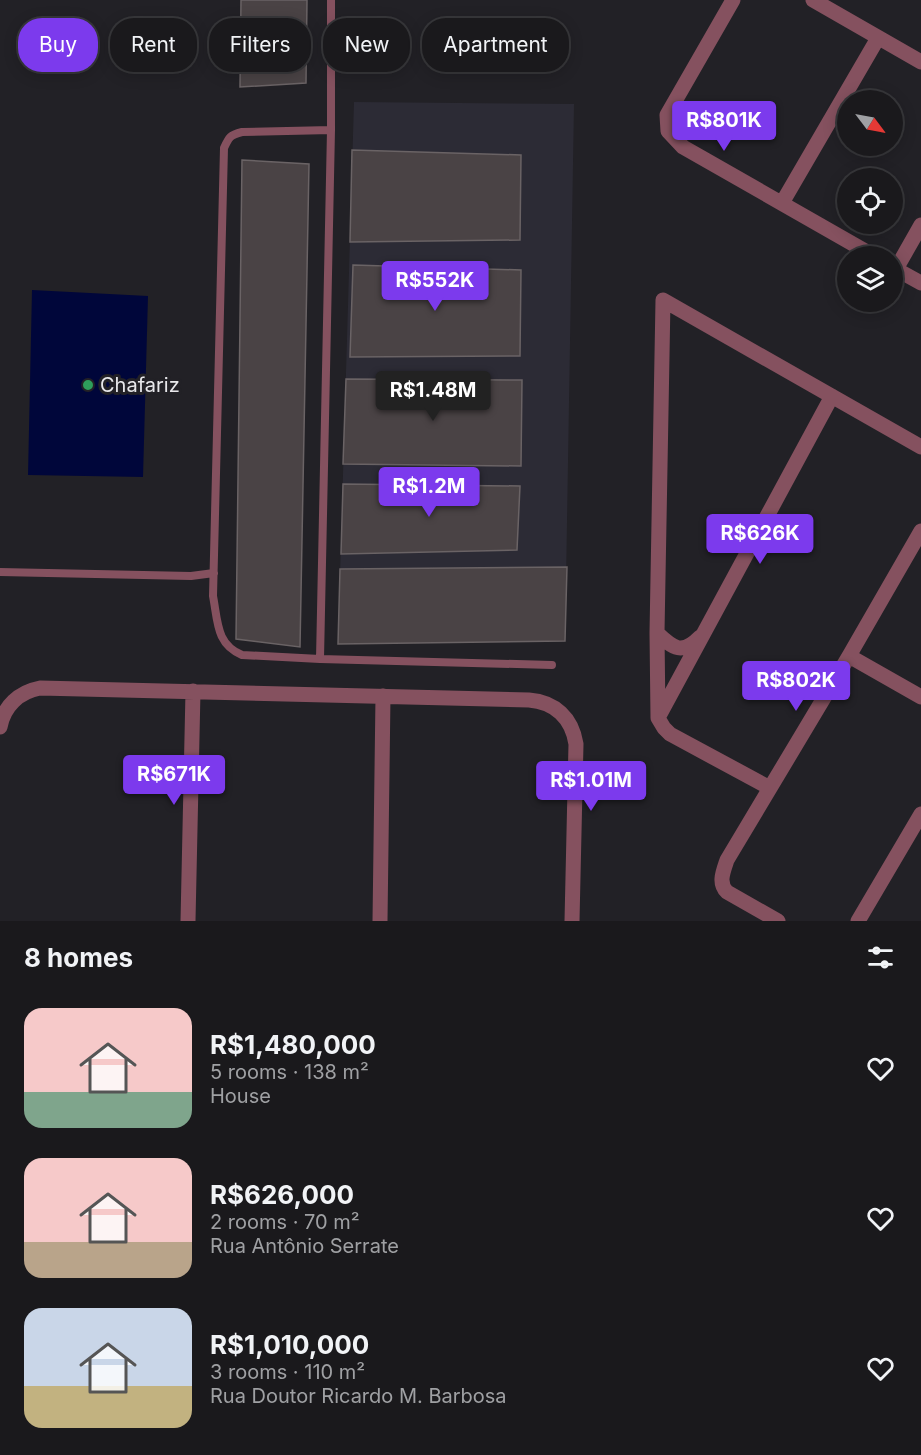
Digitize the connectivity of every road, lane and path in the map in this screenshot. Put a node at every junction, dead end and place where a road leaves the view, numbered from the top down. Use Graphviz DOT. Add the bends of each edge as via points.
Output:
graph roads {
  1 [pos="331,0"];
  2 [pos="733,0"];
  3 [pos="813,0"];
  4 [pos="878,38"];
  5 [pos="921,62"];
  6 [pos="331,130"];
  7 [pos="782,203"];
  8 [pos="921,225"];
  9 [pos="857,246"];
  10 [pos="903,254"];
  11 [pos="903,273"];
  12 [pos="921,283"];
  13 [pos="832,396"];
  14 [pos="921,447"];
  15 [pos="921,531"];
  16 [pos="0,573"];
  17 [pos="214,573"];
  18 [pos="707,630"];
  19 [pos="657,633"];
  20 [pos="849,656"];
  21 [pos="320,659"];
  22 [pos="552,665"];
  23 [pos="193,691"];
  24 [pos="383,696"];
  25 [pos="921,697"];
  26 [pos="658,718"];
  27 [pos="0,728"];
  28 [pos="770,788"];
  29 [pos="921,814"];
  30 [pos="188,921"];
  31 [pos="380,921"];
  32 [pos="572,921"];
  33 [pos="778,921"];
  34 [pos="858,921"];
  1 -- 6 [label="lane"];
  2 -- 7 [label="street" via="667,115 669,131 683,147"];
  3 -- 4 [label="street"];
  4 -- 5 [label="street"];
  4 -- 7 [label="street"];
  6 -- 17 [label="lane" via="242,132 232,134 224,148"];
  6 -- 21 [label="lane"];
  7 -- 9 [label="street"];
  8 -- 10 [label="street"];
  11 -- 12 [label="street"];
  13 -- 14 [label="street"];
  13 -- 18 [label="street"];
  13 -- 19 [label="street" via="663,300"];
  15 -- 20 [label="street"];
  16 -- 17 [label="lane"];
  17 -- 21 [label="lane" via="213,596 222,639 230,650 242,656"];
  18 -- 19 [label="street" via="685,648 669,644"];
  18 -- 26 [label="street"];
  19 -- 26 [label="street"];
  20 -- 25 [label="street"];
  20 -- 28 [label="street"];
  21 -- 22 [label="lane"];
  23 -- 24 [label="street"];
  23 -- 27 [label="street" via="40,687 13,702"];
  23 -- 30 [label="street"];
  24 -- 31 [label="street"];
  24 -- 32 [label="street" via="537,700 564,715 576,744"];
  26 -- 28 [label="street" via="670,734"];
  28 -- 33 [label="street" via="727,860 721,881 727,892"];
  29 -- 34 [label="street"];
}
